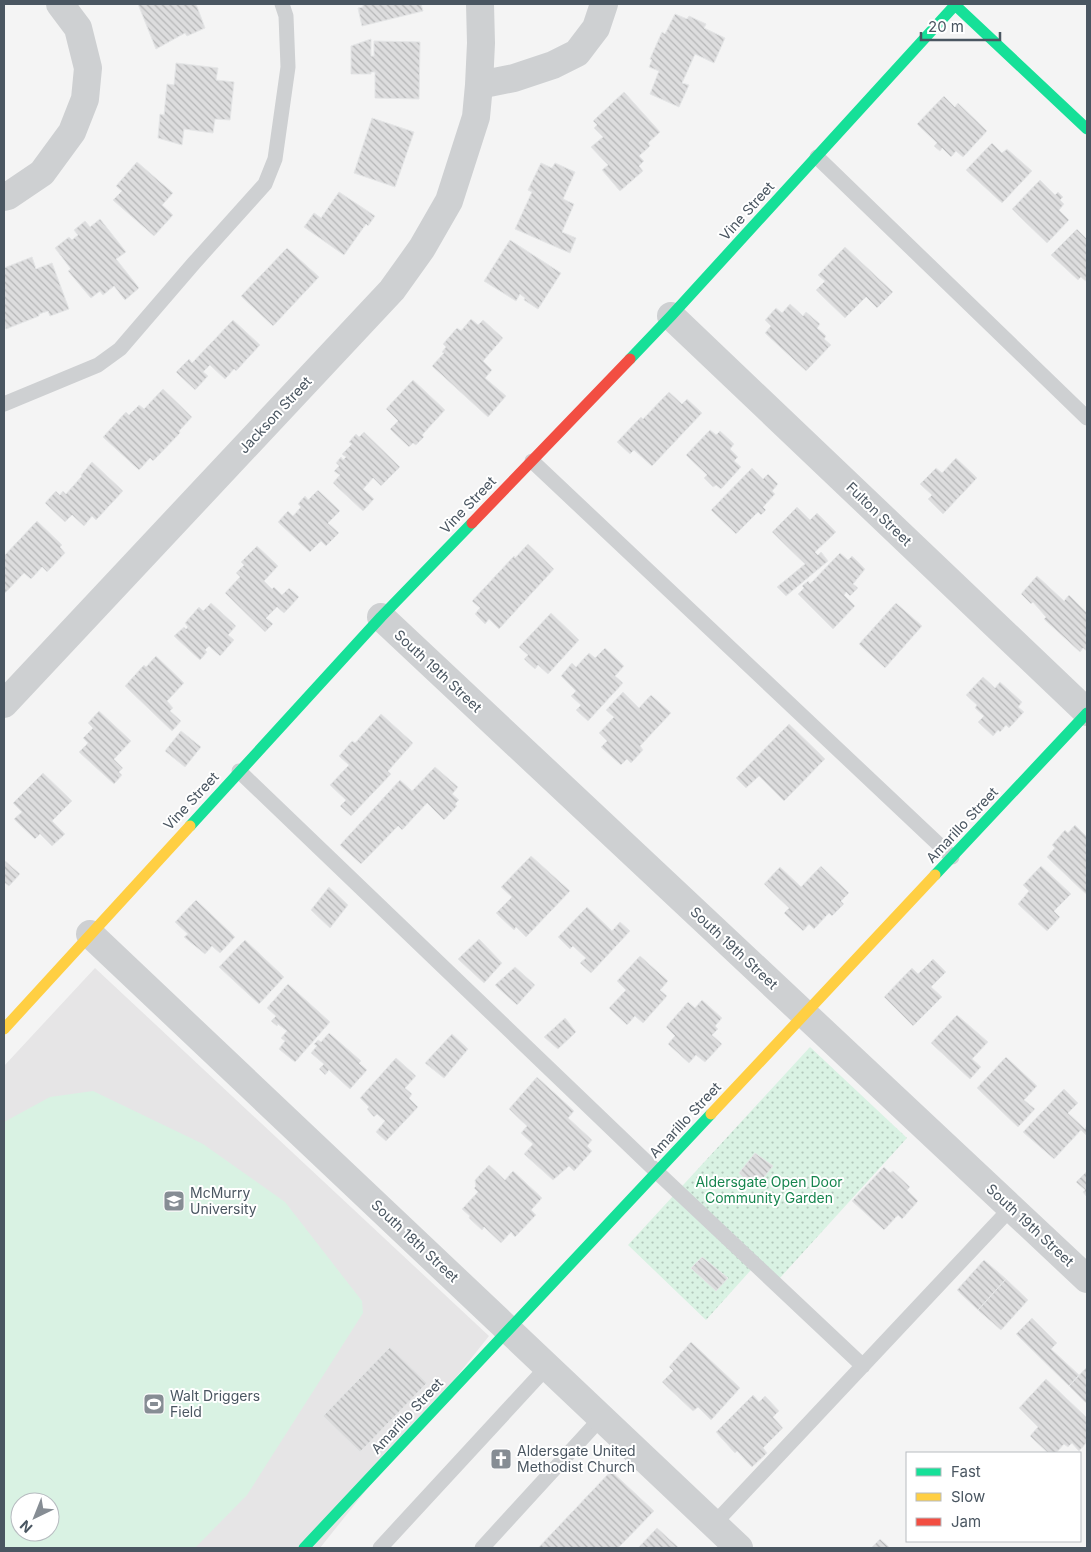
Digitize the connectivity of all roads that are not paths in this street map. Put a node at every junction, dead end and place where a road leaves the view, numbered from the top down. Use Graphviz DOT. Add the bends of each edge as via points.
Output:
graph roads {
  1 [pos="60,4"];
  2 [pos="282,4"];
  3 [pos="480,4"];
  4 [pos="604,4"];
  5 [pos="955,4"];
  6 [pos="479,85"];
  7 [pos="1087,129"];
  8 [pos="817,157"];
  9 [pos="4,197"];
  10 [pos="671,316"];
  11 [pos="4,404"];
  12 [pos="1087,418"];
  13 [pos="532,460"];
  14 [pos="381,617"];
  15 [pos="4,704"];
  16 [pos="1087,712"];
  17 [pos="239,771"];
  18 [pos="952,857"];
  19 [pos="90,934"];
  20 [pos="805,1014"];
  21 [pos="4,1029"];
  22 [pos="657,1172"];
  23 [pos="1011,1208"];
  24 [pos="1087,1279"];
  25 [pos="508,1330"];
  26 [pos="863,1366"];
  27 [pos="547,1367"];
  28 [pos="601,1418"];
  29 [pos="714,1524"];
  30 [pos="304,1548"];
  31 [pos="380,1548"];
  32 [pos="482,1548"];
  33 [pos="739,1548"];
  1 -- 9 [label="street" via="78,28 88,68 85,99 72,132 42,172"];
  2 -- 11 [label="lane" via="286,16 288,67 274,159 266,184 120,349 98,365"];
  3 -- 6 [label="street, Jackson Street"];
  4 -- 6 [label="street" via="596,28 578,53 514,78"];
  5 -- 7 [label="street"];
  5 -- 8 [label="street, Vine Street"];
  6 -- 15 [label="street, Jackson Street" via="476,117 449,201 422,248 392,290"];
  8 -- 10 [label="street, Vine Street"];
  8 -- 12 [label="lane"];
  10 -- 13 [label="street, Vine Street"];
  10 -- 16 [label="street, Fulton Street"];
  13 -- 14 [label="street, Vine Street"];
  13 -- 18 [label="lane"];
  14 -- 17 [label="street, Vine Street"];
  14 -- 20 [label="street, South 19th Street"];
  16 -- 18 [label="street, Amarillo Street"];
  17 -- 19 [label="street, Vine Street"];
  17 -- 22 [label="lane"];
  18 -- 20 [label="street, Amarillo Street"];
  19 -- 21 [label="street, Vine Street"];
  19 -- 25 [label="street, South 18th Street"];
  20 -- 22 [label="street, Amarillo Street"];
  20 -- 23 [label="street, South 19th Street"];
  22 -- 25 [label="street, Amarillo Street"];
  22 -- 26 [label="lane"];
  23 -- 24 [label="street, South 19th Street"];
  23 -- 26 [label="lane"];
  25 -- 27 [label="street, South 18th Street"];
  25 -- 30 [label="street, Amarillo Street"];
  26 -- 29 [label="lane"];
  27 -- 28 [label="street, South 18th Street"];
  27 -- 31 [label="lane"];
  28 -- 29 [label="street, South 18th Street"];
  28 -- 32 [label="lane"];
  29 -- 33 [label="street, South 18th Street"];
}
